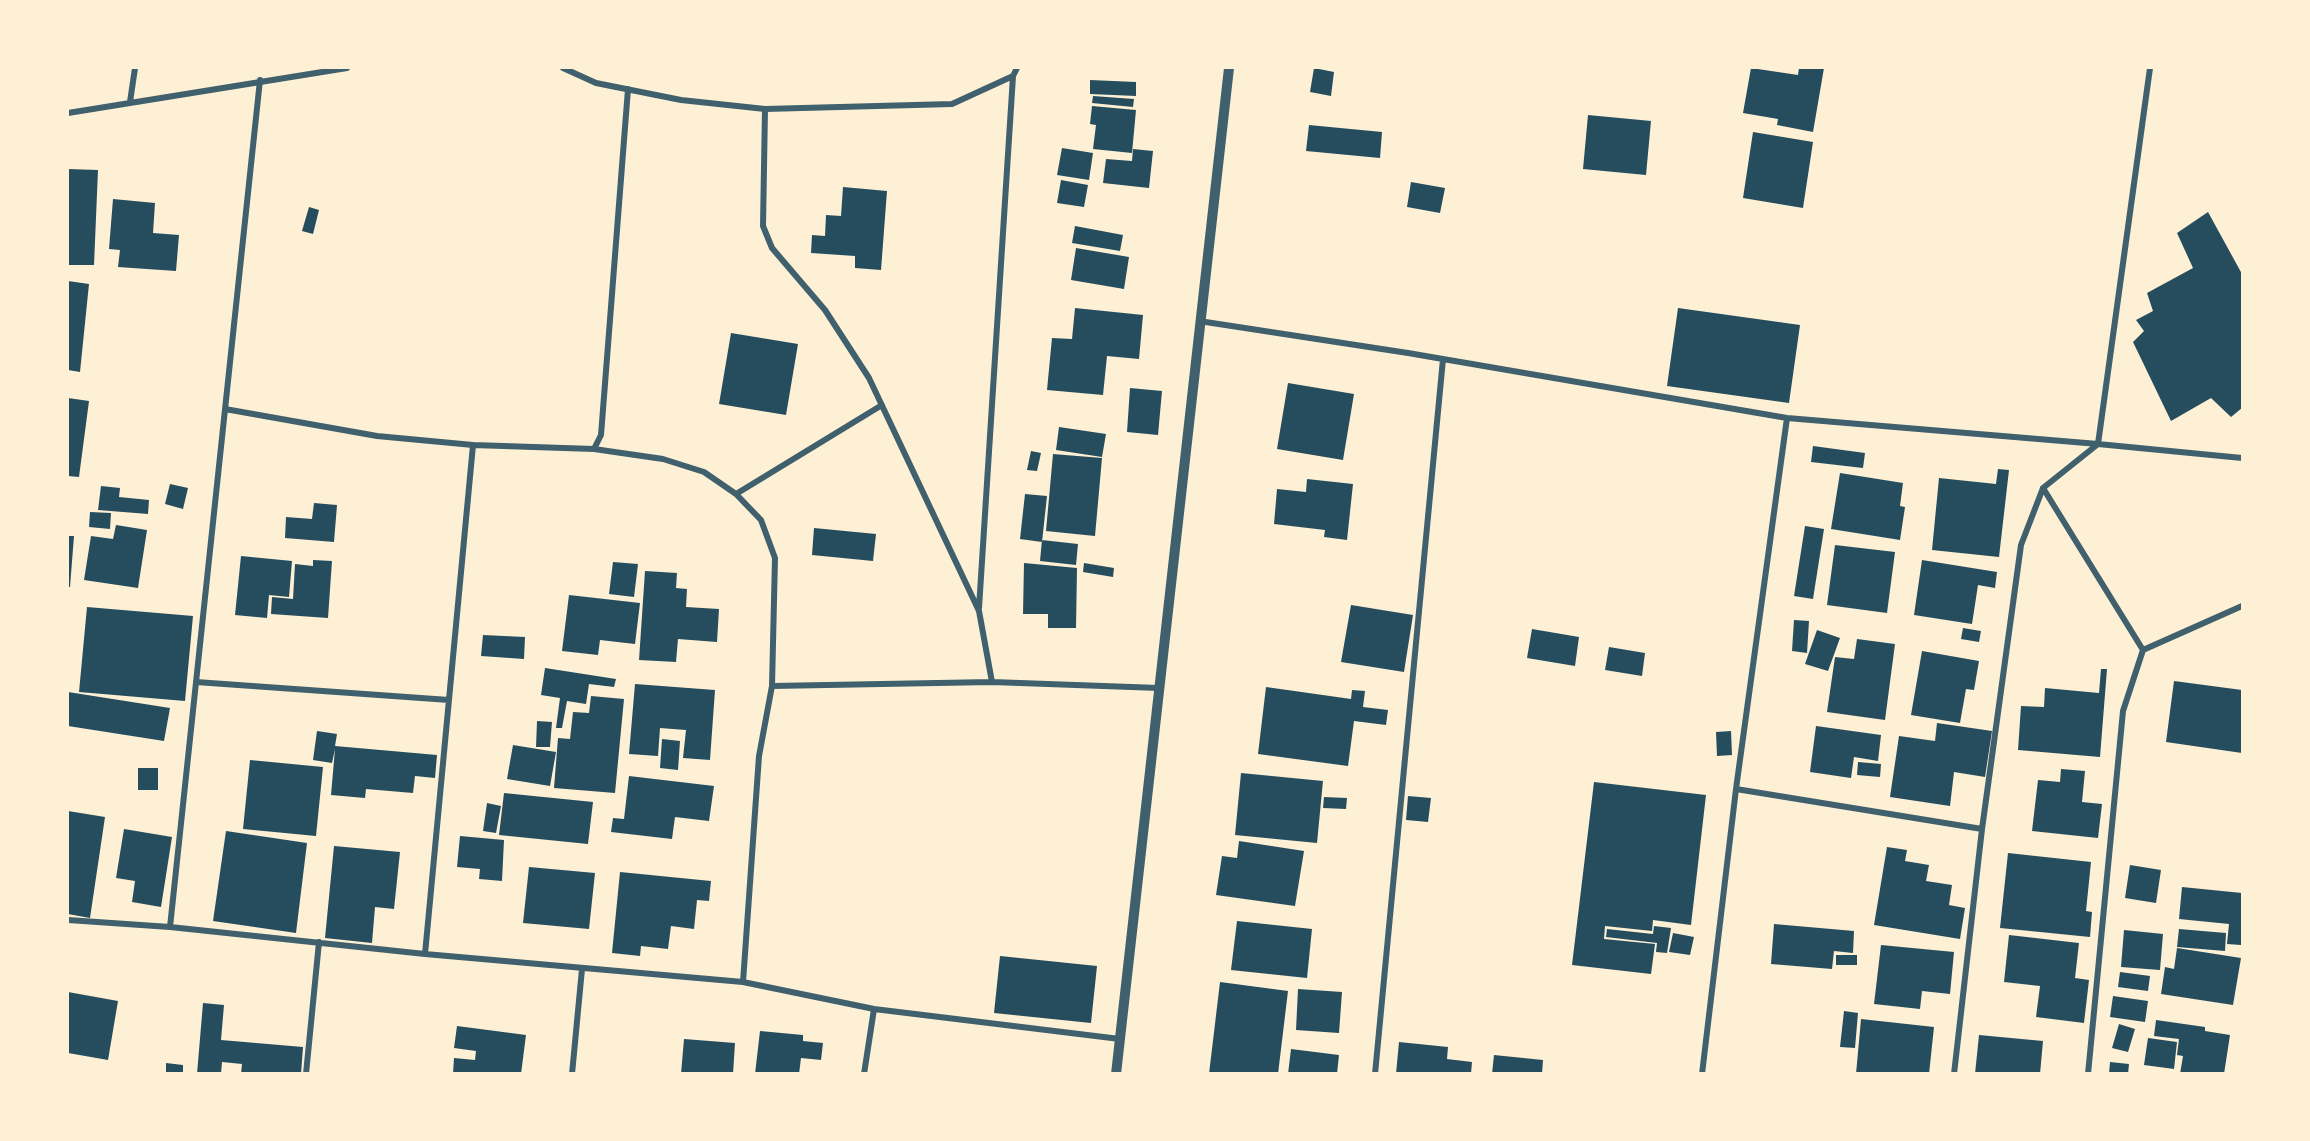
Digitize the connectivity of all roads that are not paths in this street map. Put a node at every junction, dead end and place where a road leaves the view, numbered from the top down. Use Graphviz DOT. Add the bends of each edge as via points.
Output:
graph roads {
  1 [pos="135,68"];
  2 [pos="347,68"];
  3 [pos="563,68"];
  4 [pos="1017,68"];
  5 [pos="1229,68"];
  6 [pos="2150,68"];
  7 [pos="1013,76"];
  8 [pos="260,80"];
  9 [pos="628,89"];
  10 [pos="130,102"];
  11 [pos="765,109"];
  12 [pos="68,113"];
  13 [pos="1199,321"];
  14 [pos="1443,359"];
  15 [pos="882,405"];
  16 [pos="225,409"];
  17 [pos="1787,418"];
  18 [pos="2098,444"];
  19 [pos="473,445"];
  20 [pos="594,449"];
  21 [pos="2242,458"];
  22 [pos="2043,488"];
  23 [pos="736,494"];
  24 [pos="2242,606"];
  25 [pos="979,611"];
  26 [pos="2143,650"];
  27 [pos="196,682"];
  28 [pos="992,682"];
  29 [pos="772,686"];
  30 [pos="1159,688"];
  31 [pos="449,700"];
  32 [pos="1736,789"];
  33 [pos="1982,830"];
  34 [pos="68,921"];
  35 [pos="170,927"];
  36 [pos="319,942"];
  37 [pos="425,954"];
  38 [pos="582,969"];
  39 [pos="743,982"];
  40 [pos="874,1009"];
  41 [pos="1120,1039"];
  42 [pos="306,1074"];
  43 [pos="572,1074"];
  44 [pos="864,1074"];
  45 [pos="1116,1074"];
  46 [pos="1375,1074"];
  47 [pos="1702,1074"];
  48 [pos="1954,1074"];
  49 [pos="2088,1074"];
  1 -- 10 [label="street"];
  2 -- 8 [label="street"];
  3 -- 9 [label="street" via="596,83"];
  4 -- 7 [label="street"];
  5 -- 13 [label="street"];
  6 -- 18 [label="street"];
  7 -- 11 [label="street" via="952,104"];
  7 -- 25 [label="street"];
  8 -- 10 [label="street"];
  8 -- 16 [label="street"];
  9 -- 11 [label="street" via="681,100"];
  9 -- 20 [label="street" via="601,435"];
  10 -- 12 [label="street"];
  11 -- 15 [label="street" via="763,226 772,248 825,310"];
  13 -- 14 [label="street"];
  13 -- 30 [label="street"];
  14 -- 17 [label="street"];
  14 -- 46 [label="street"];
  15 -- 23 [label="street"];
  15 -- 25 [label="street"];
  16 -- 19 [label="street" via="377,436"];
  16 -- 27 [label="street"];
  17 -- 18 [label="street"];
  17 -- 32 [label="street"];
  18 -- 21 [label="street"];
  18 -- 22 [label="street"];
  19 -- 20 [label="street"];
  19 -- 31 [label="street"];
  20 -- 23 [label="street" via="663,459 704,472"];
  22 -- 26 [label="street"];
  22 -- 33 [label="street" via="2021,545"];
  23 -- 29 [label="street" via="761,520 775,558"];
  24 -- 26 [label="street"];
  25 -- 28 [label="street"];
  26 -- 49 [label="street" via="2122,711"];
  27 -- 31 [label="street"];
  27 -- 35 [label="street"];
  28 -- 29 [label="street"];
  28 -- 30 [label="street"];
  29 -- 39 [label="street" via="759,756"];
  30 -- 41 [label="street"];
  31 -- 37 [label="street"];
  32 -- 33 [label="street"];
  32 -- 47 [label="street"];
  33 -- 48 [label="street"];
  34 -- 35 [label="street"];
  35 -- 36 [label="street"];
  36 -- 37 [label="street"];
  36 -- 42 [label="street"];
  37 -- 38 [label="street"];
  38 -- 39 [label="street"];
  38 -- 43 [label="street"];
  39 -- 40 [label="street"];
  40 -- 41 [label="street"];
  40 -- 44 [label="street"];
  41 -- 45 [label="street"];
}
